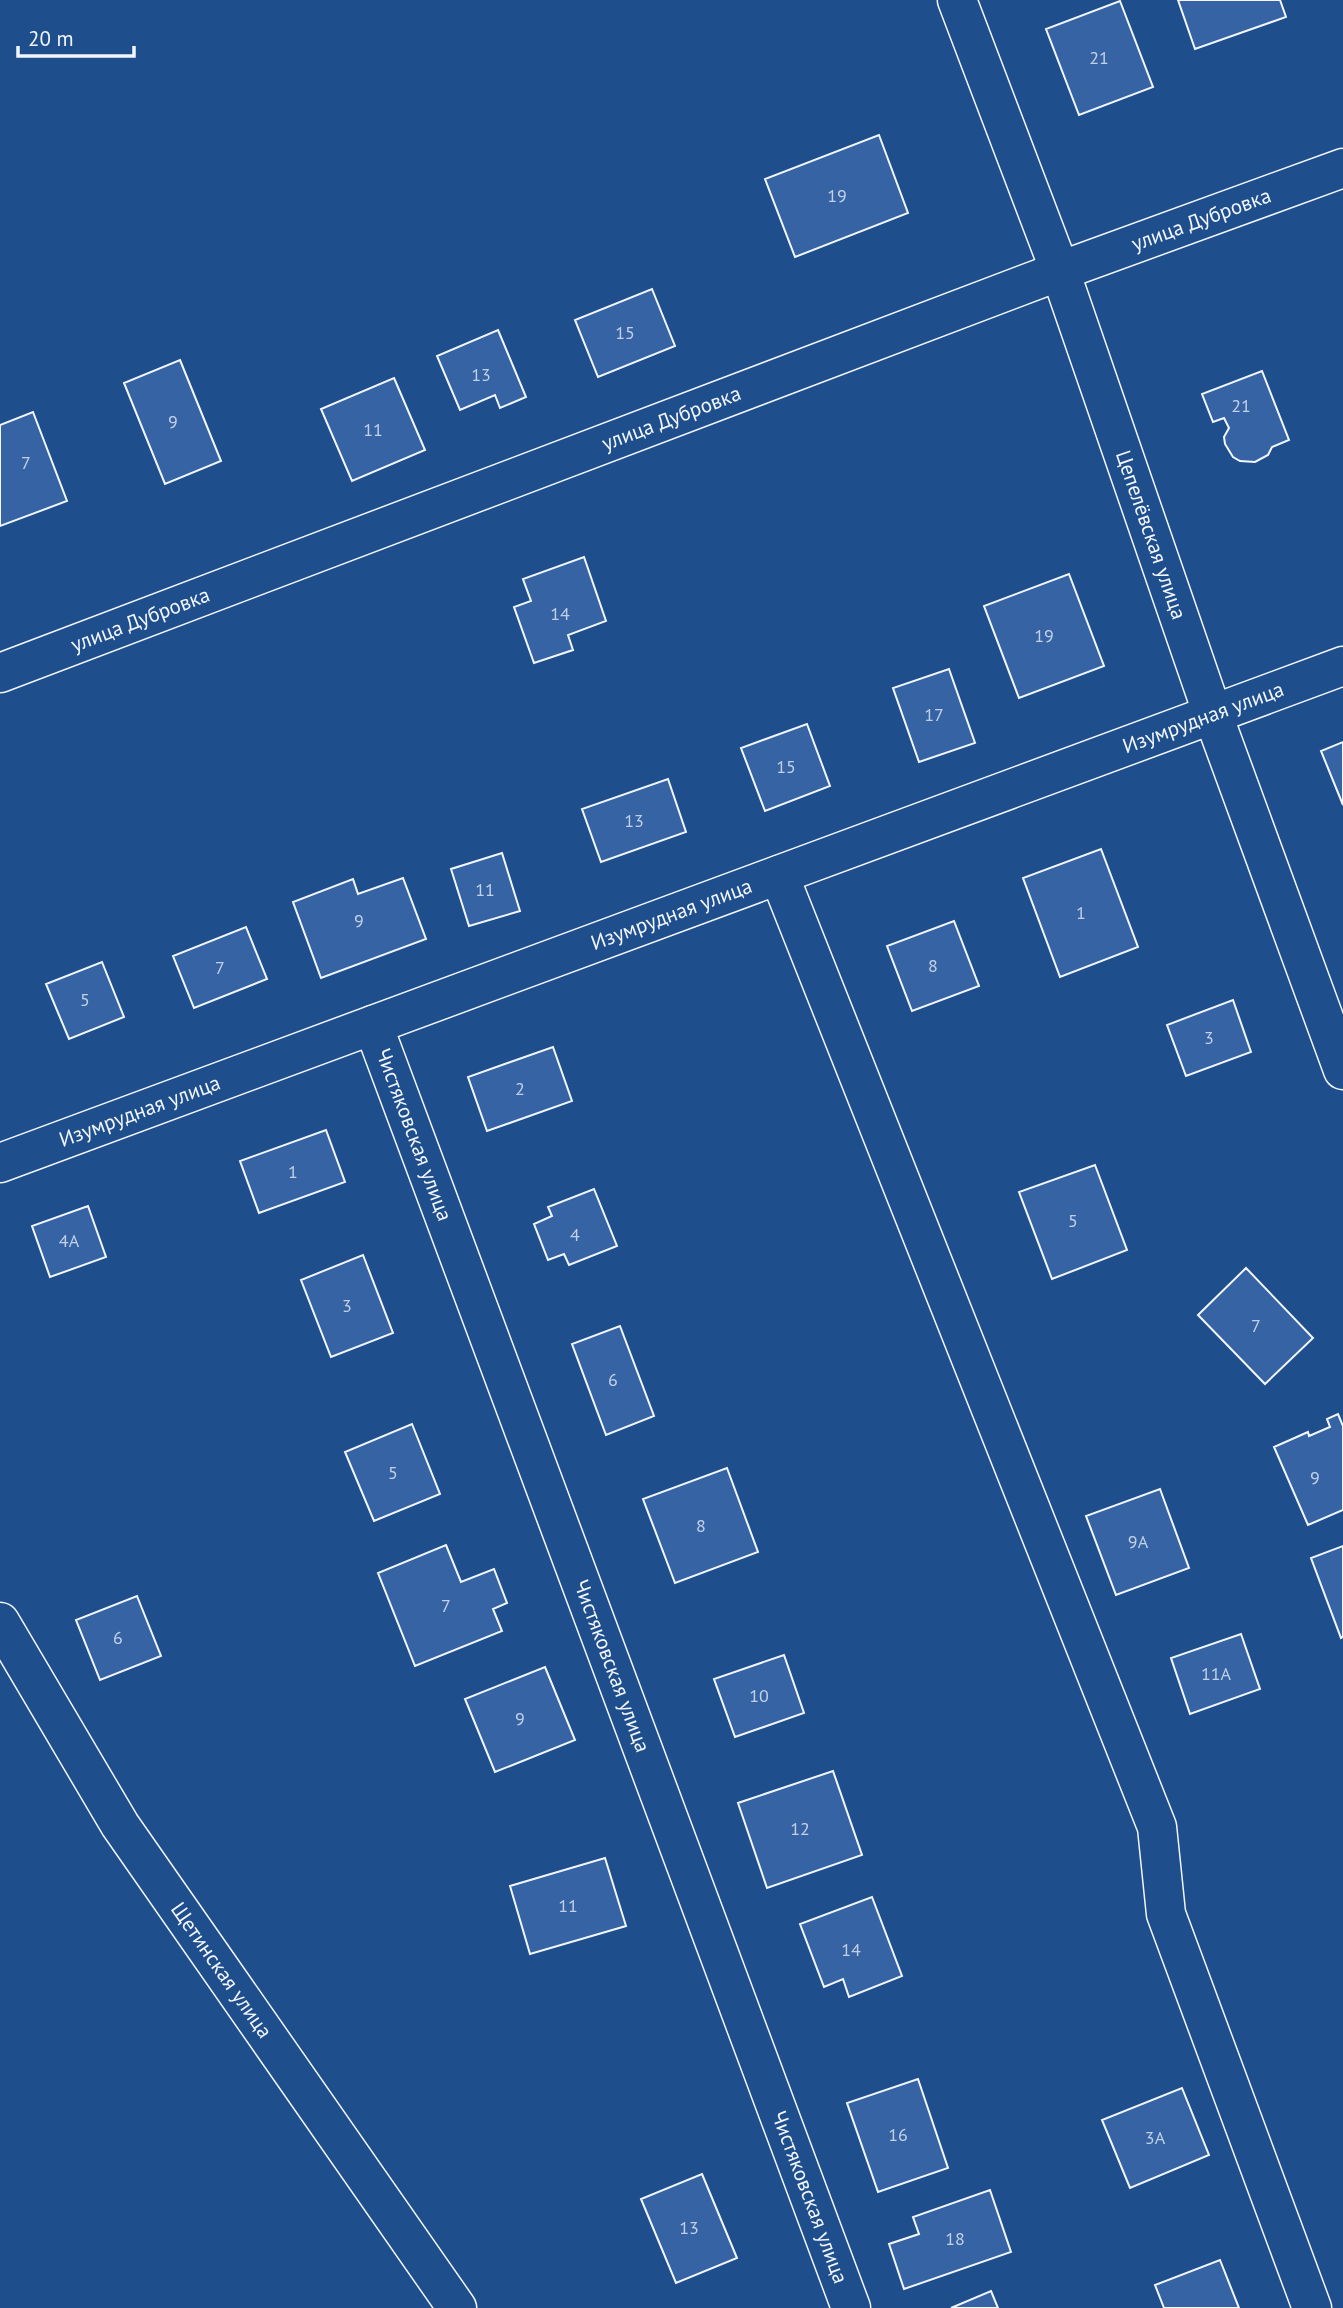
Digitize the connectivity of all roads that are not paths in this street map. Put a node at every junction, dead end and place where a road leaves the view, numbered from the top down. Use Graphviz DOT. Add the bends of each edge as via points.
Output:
graph roads {
  1 [pos="957,0"];
  2 [pos="1343,168"];
  3 [pos="1060,271"];
  4 [pos="1343,666"];
  5 [pos="0,673"];
  6 [pos="1213,715"];
  7 [pos="779,875"];
  8 [pos="373,1026"];
  9 [pos="1343,1070"];
  10 [pos="0,1163"];
  11 [pos="0,1622"];
  12 [pos="457,2308"];
  13 [pos="851,2308"];
  14 [pos="1312,2308"];
  1 -- 3 [label="street, Цепелёвская улица"];
  2 -- 3 [label="street, улица Дубровка"];
  3 -- 5 [label="street, улица Дубровка"];
  3 -- 6 [label="street, Цепелёвская улица"];
  4 -- 6 [label="street, Изумрудная улица"];
  6 -- 7 [label="street, Изумрудная улица"];
  6 -- 9 [label="street, Цепелёвская улица"];
  7 -- 8 [label="street, Изумрудная улица"];
  7 -- 14 [label="street" via="1157,1827 1166,1914"];
  8 -- 10 [label="street, Изумрудная улица"];
  8 -- 13 [label="street, Чистяковская улица"];
  11 -- 12 [label="street, Щетинская улица" via="120,1825"];
}
